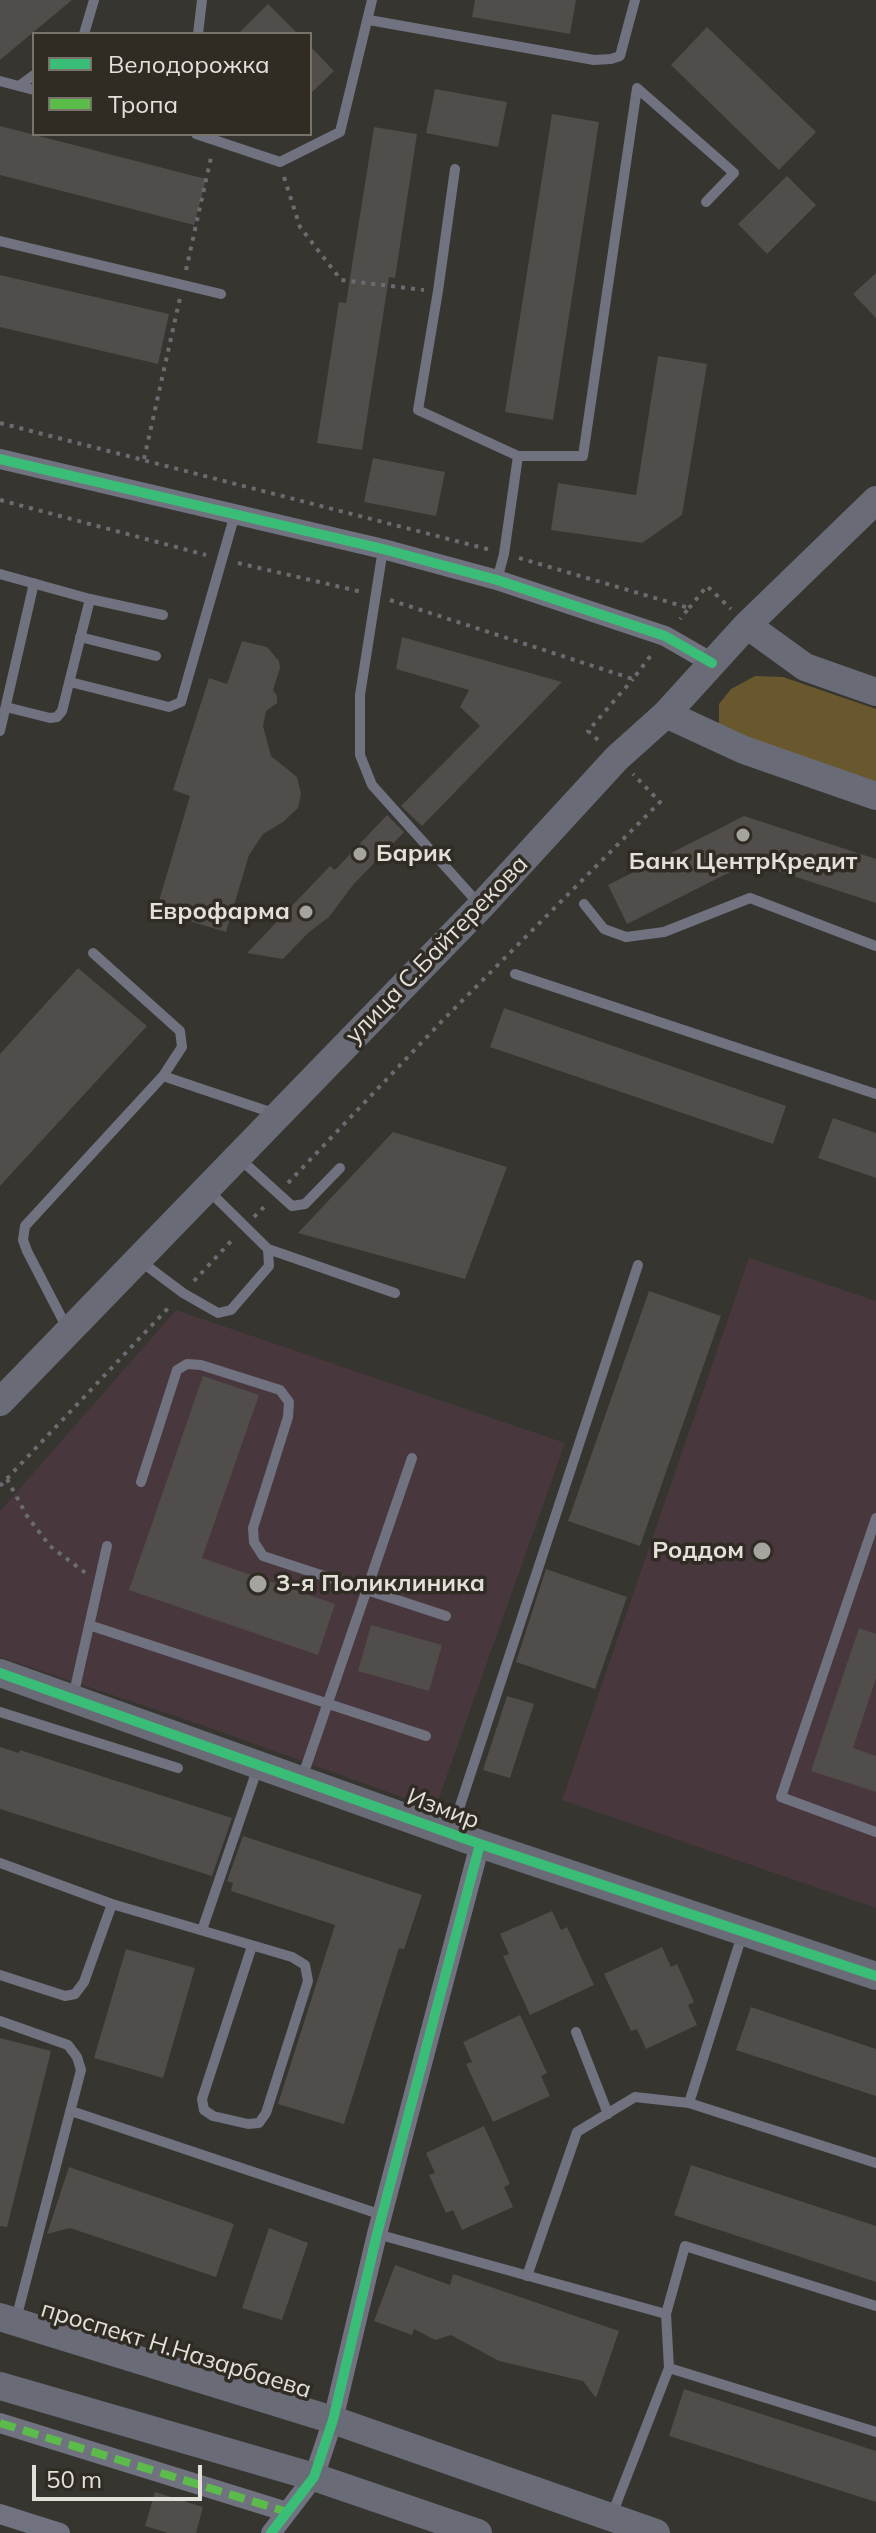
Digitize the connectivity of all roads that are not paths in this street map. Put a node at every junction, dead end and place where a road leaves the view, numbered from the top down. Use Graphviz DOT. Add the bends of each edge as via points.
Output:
graph roads {
  1 [pos="94,0"];
  2 [pos="202,0"];
  3 [pos="372,0"];
  4 [pos="635,0"];
  5 [pos="369,20"];
  6 [pos="85,32"];
  7 [pos="198,32"];
  8 [pos="32,76"];
  9 [pos="0,81"];
  10 [pos="19,86"];
  11 [pos="32,89"];
  12 [pos="202,136"];
  13 [pos="455,169"];
  14 [pos="706,202"];
  15 [pos="0,241"];
  16 [pos="221,294"];
  17 [pos="518,456"];
  18 [pos="0,459"];
  19 [pos="876,500"];
  20 [pos="235,514"];
  21 [pos="383,549"];
  22 [pos="0,574"];
  23 [pos="497,580"];
  24 [pos="34,583"];
  25 [pos="90,599"];
  26 [pos="163,615"];
  27 [pos="747,625"];
  28 [pos="80,637"];
  29 [pos="156,656"];
  30 [pos="712,663"];
  31 [pos="70,682"];
  32 [pos="876,692"];
  33 [pos="6,707"];
  34 [pos="666,714"];
  35 [pos="0,731"];
  36 [pos="876,796"];
  37 [pos="584,904"];
  38 [pos="481,906"];
  39 [pos="876,946"];
  40 [pos="93,953"];
  41 [pos="515,974"];
  42 [pos="163,1076"];
  43 [pos="876,1094"];
  44 [pos="277,1115"];
  45 [pos="238,1156"];
  46 [pos="340,1168"];
  47 [pos="206,1188"];
  48 [pos="268,1249"];
  49 [pos="138,1259"];
  50 [pos="638,1265"];
  51 [pos="395,1293"];
  52 [pos="68,1331"];
  53 [pos="0,1402"];
  54 [pos="412,1458"];
  55 [pos="141,1482"];
  56 [pos="876,1518"];
  57 [pos="107,1546"];
  58 [pos="366,1591"];
  59 [pos="446,1616"];
  60 [pos="89,1625"];
  61 [pos="0,1673"];
  62 [pos="72,1699"];
  63 [pos="327,1703"];
  64 [pos="0,1712"];
  65 [pos="426,1736"];
  66 [pos="259,1765"];
  67 [pos="178,1768"];
  68 [pos="301,1780"];
  69 [pos="876,1832"];
  70 [pos="451,1833"];
  71 [pos="480,1844"];
  72 [pos="0,1863"];
  73 [pos="112,1904"];
  74 [pos="202,1930"];
  75 [pos="743,1931"];
  76 [pos="252,1946"];
  77 [pos="0,1975"];
  78 [pos="876,1976"];
  79 [pos="0,2021"];
  80 [pos="576,2032"];
  81 [pos="689,2103"];
  82 [pos="71,2111"];
  83 [pos="608,2114"];
  84 [pos="876,2163"];
  85 [pos="379,2224"];
  86 [pos="527,2276"];
  87 [pos="876,2306"];
  88 [pos="666,2314"];
  89 [pos="8,2319"];
  90 [pos="669,2368"];
  91 [pos="0,2386"];
  92 [pos="333,2420"];
  93 [pos="0,2423"];
  94 [pos="876,2432"];
  95 [pos="314,2477"];
  96 [pos="287,2512"];
  97 [pos="0,2514"];
  98 [pos="611,2517"];
  99 [pos="60,2533"];
  100 [pos="271,2533"];
  101 [pos="478,2533"];
  102 [pos="656,2533"];
  1 -- 6 [label="lane"];
  2 -- 7 [label="lane"];
  3 -- 5 [label="lane"];
  4 -- 5 [label="lane" via="620,56 611,59"];
  5 -- 12 [label="lane" via="340,132 280,162"];
  8 -- 10 [label="lane"];
  9 -- 10 [label="lane"];
  10 -- 11 [label="lane"];
  13 -- 17 [label="lane" via="418,410"];
  14 -- 17 [label="lane" via="734,173 637,88 583,456"];
  15 -- 16 [label="lane"];
  17 -- 23 [label="lane"];
  18 -- 20 [label="street"];
  19 -- 27 [label="main road, улица С.Байтерекова"];
  20 -- 21 [label="street"];
  20 -- 31 [label="lane" via="181,702 169,707"];
  21 -- 23 [label="street"];
  21 -- 38 [label="lane" via="360,695 360,755 372,785"];
  22 -- 24 [label="lane"];
  23 -- 30 [label="street" via="665,636"];
  24 -- 25 [label="lane"];
  24 -- 33 [label="lane"];
  25 -- 26 [label="lane"];
  25 -- 28 [label="lane"];
  27 -- 30 [label="main road, улица С.Байтерекова"];
  27 -- 32 [label="main road" via="805,667"];
  28 -- 29 [label="lane"];
  28 -- 31 [label="lane"];
  30 -- 34 [label="main road, улица С.Байтерекова"];
  31 -- 33 [label="lane" via="57,717"];
  33 -- 35 [label="lane"];
  34 -- 36 [label="main road" via="744,750"];
  34 -- 38 [label="main road, улица С.Байтерекова" via="617,758"];
  37 -- 39 [label="lane" via="604,929 626,937 664,932 750,898"];
  38 -- 44 [label="main road, улица С.Байтерекова"];
  40 -- 42 [label="lane" via="180,1031 182,1047"];
  41 -- 43 [label="lane"];
  42 -- 44 [label="lane"];
  42 -- 52 [label="lane" via="25,1226 27,1251"];
  44 -- 45 [label="main road, улица С.Байтерекова"];
  45 -- 46 [label="lane" via="292,1206 305,1204"];
  45 -- 47 [label="main road, улица С.Байтерекова"];
  47 -- 48 [label="lane"];
  47 -- 49 [label="main road, улица С.Байтерекова"];
  48 -- 49 [label="lane" via="269,1266 231,1310 218,1313"];
  48 -- 51 [label="lane"];
  49 -- 52 [label="main road, улица С.Байтерекова"];
  50 -- 70 [label="lane"];
  52 -- 53 [label="main road, улица С.Байтерекова"];
  54 -- 58 [label="lane"];
  55 -- 58 [label="lane" via="177,1370 201,1365 280,1390 289,1402 288,1417 253,1528 254,1542 263,1556"];
  56 -- 69 [label="lane" via="781,1797"];
  57 -- 60 [label="lane"];
  58 -- 59 [label="lane"];
  58 -- 63 [label="lane"];
  60 -- 62 [label="lane"];
  60 -- 63 [label="lane"];
  61 -- 62 [label="main road, Измир"];
  62 -- 66 [label="main road, Измир"];
  63 -- 65 [label="lane"];
  63 -- 68 [label="lane"];
  64 -- 67 [label="lane"];
  66 -- 68 [label="main road, Измир"];
  66 -- 74 [label="lane"];
  68 -- 70 [label="main road, Измир"];
  70 -- 71 [label="main road, Измир"];
  71 -- 75 [label="main road, Измир"];
  71 -- 85 [label="street"];
  72 -- 73 [label="lane"];
  73 -- 74 [label="lane"];
  73 -- 77 [label="lane" via="75,1994 65,1996"];
  74 -- 76 [label="lane"];
  75 -- 78 [label="main road, Измир"];
  75 -- 81 [label="lane"];
  76 -- 76 [label="lane" via="305,1965 308,1981 266,2113 259,2123 248,2124 213,2116 204,2110 202,2099"];
  79 -- 82 [label="lane" via="68,2045 81,2070"];
  80 -- 83 [label="lane"];
  81 -- 83 [label="lane" via="635,2097"];
  81 -- 84 [label="lane"];
  82 -- 85 [label="lane"];
  82 -- 89 [label="lane"];
  83 -- 86 [label="lane" via="577,2132"];
  85 -- 86 [label="lane"];
  85 -- 92 [label="street"];
  86 -- 88 [label="lane"];
  87 -- 88 [label="lane" via="685,2246"];
  88 -- 90 [label="lane"];
  89 -- 92 [label="main road, проспект Н.Назарбаева"];
  90 -- 94 [label="lane"];
  90 -- 98 [label="lane"];
  91 -- 95 [label="main road"];
  92 -- 95 [label="street"];
  92 -- 98 [label="main road, проспект Н.Назарбаева"];
  93 -- 96 [label="street"];
  95 -- 96 [label="street"];
  95 -- 101 [label="main road"];
  96 -- 100 [label="street"];
  97 -- 99 [label="street"];
  98 -- 102 [label="main road, проспект Н.Назарбаева"];
}
